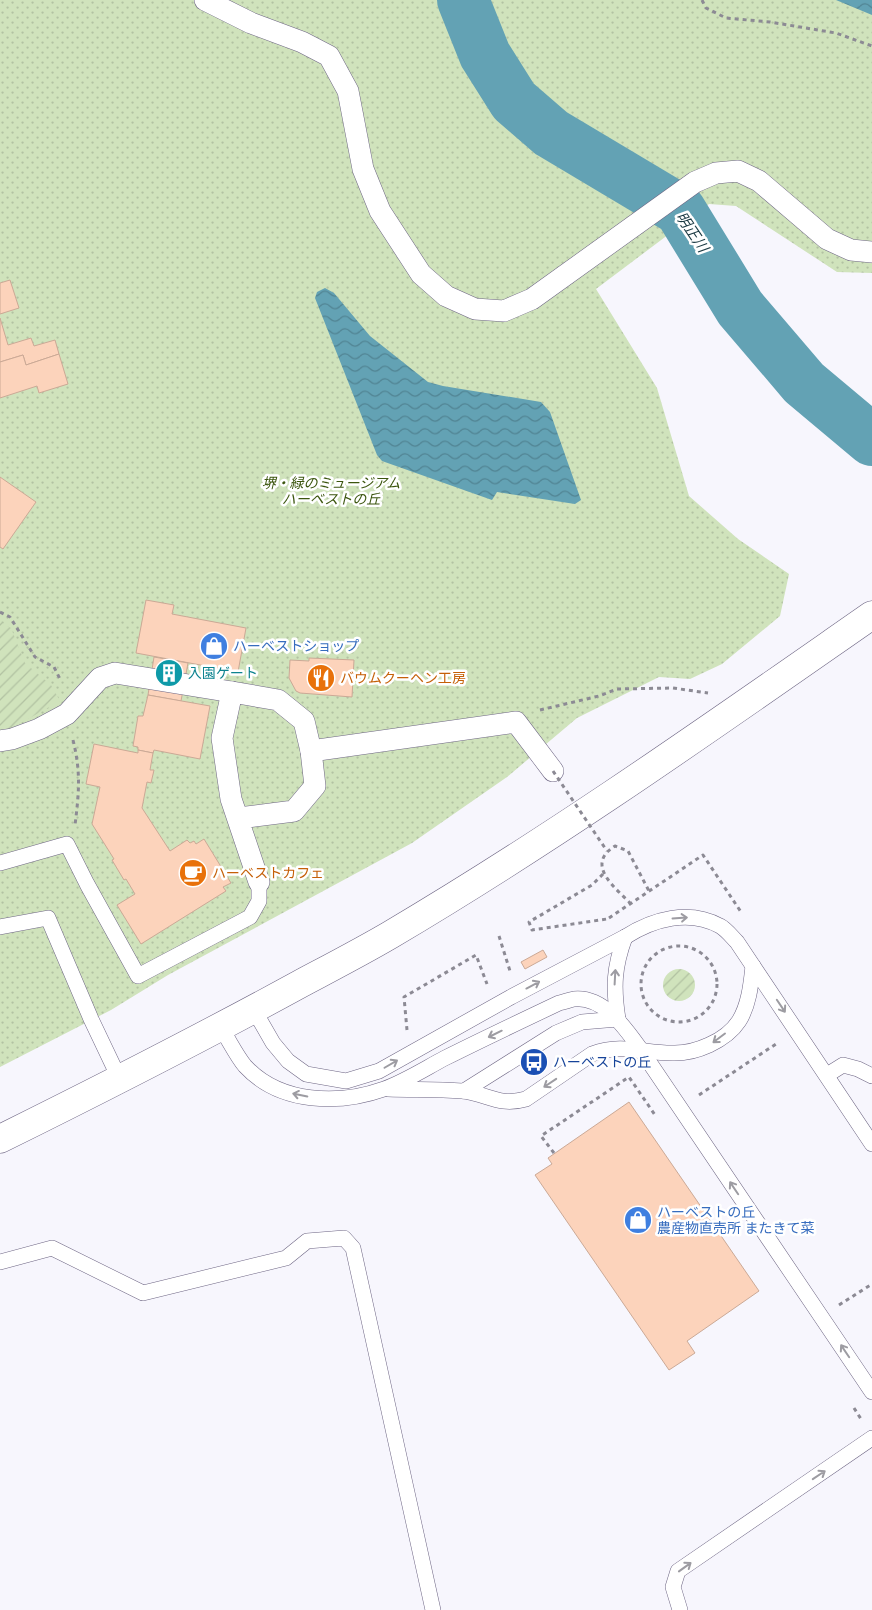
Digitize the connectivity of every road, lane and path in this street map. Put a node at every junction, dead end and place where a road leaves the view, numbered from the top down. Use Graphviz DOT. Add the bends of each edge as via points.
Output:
graph roads {
  1 [pos="205,0"];
  2 [pos="702,0"];
  3 [pos="872,46"];
  4 [pos="872,252"];
  5 [pos="0,612"];
  6 [pos="872,615"];
  7 [pos="232,692"];
  8 [pos="716,694"];
  9 [pos="70,710"];
  10 [pos="516,722"];
  11 [pos="0,741"];
  12 [pos="311,751"];
  13 [pos="553,771"];
  14 [pos="238,818"];
  15 [pos="67,844"];
  16 [pos="607,851"];
  17 [pos="0,862"];
  18 [pos="603,874"];
  19 [pos="259,882"];
  20 [pos="649,891"];
  21 [pos="631,904"];
  22 [pos="0,927"];
  23 [pos="591,927"];
  24 [pos="498,936"];
  25 [pos="625,937"];
  26 [pos="753,966"];
  27 [pos="518,967"];
  28 [pos="494,1006"];
  29 [pos="254,1010"];
  30 [pos="661,1018"];
  31 [pos="618,1019"];
  32 [pos="221,1028"];
  33 [pos="784,1039"];
  34 [pos="641,1050"];
  35 [pos="410,1053"];
  36 [pos="827,1075"];
  37 [pos="872,1076"];
  38 [pos="120,1080"];
  39 [pos="385,1089"];
  40 [pos="464,1091"];
  41 [pos="696,1097"];
  42 [pos="657,1118"];
  43 [pos="0,1139"];
  44 [pos="872,1144"];
  45 [pos="554,1154"];
  46 [pos="0,1262"];
  47 [pos="872,1284"];
  48 [pos="837,1306"];
  49 [pos="872,1392"];
  50 [pos="872,1438"];
  51 [pos="433,1610"];
  52 [pos="680,1610"];
  1 -- 4 [label="street" via="328,56 348,91 363,169 380,211 421,274 446,296 475,309 504,310 532,299 695,182 716,173 738,171 759,181 827,238 851,250"];
  2 -- 3 [label="path" via="706,8 726,18 836,33"];
  5 -- 9 [label="path" via="10,617 34,657 54,667"];
  6 -- 29 [label="street" via="657,764 513,858 390,935"];
  7 -- 9 [label="street" via="115,673 100,678"];
  7 -- 12 [label="street" via="278,700 304,721"];
  7 -- 14 [label="street" via="222,738 231,799"];
  8 -- 10 [label="path" via="673,688 617,689 533,712"];
  9 -- 11 [label="street" via="39,729"];
  9 -- 15 [label="path" via="79,786 75,826"];
  10 -- 12 [label="street"];
  10 -- 13 [label="street"];
  12 -- 14 [label="street" via="316,786 294,811"];
  13 -- 16 [label="path, bridge"];
  14 -- 19 [label="street"];
  15 -- 17 [label="lane"];
  15 -- 19 [label="lane" via="138,976 250,918 258,901"];
  16 -- 18 [label="path" via="602,859"];
  16 -- 20 [label="path" via="615,846 628,851"];
  18 -- 21 [label="path"];
  18 -- 23 [label="path" via="592,886 529,922 532,930 607,918"];
  22 -- 38 [label="lane" via="48,918"];
  24 -- 27 [label="path" via="510,971"];
  25 -- 26 [label="lane, one-way" via="660,920 701,919 722,926"];
  28 -- 25 [label="lane, one-way"];
  31 -- 25 [label="lane, one-way" via="615,976 617,958"];
  26 -- 34 [label="lane, one-way" via="748,997 738,1021 718,1041 673,1054"];
  26 -- 36 [label="lane, one-way"];
  28 -- 35 [label="lane"];
  28 -- 35 [label="path" via="476,955 404,997"];
  29 -- 32 [label="street"];
  29 -- 35 [label="lane, one-way" via="273,1043 288,1061 306,1074 346,1081 379,1071"];
  30 -- 30 [label="path" via="686,1022 707,1011 714,1000 718,978 708,958 699,951 677,945 664,948 646,964 641,976 644,1001"];
  31 -- 34 [label="lane"];
  31 -- 39 [label="lane, one-way" via="593,1002 575,999 559,1003"];
  31 -- 40 [label="lane" via="582,1022 556,1032"];
  32 -- 38 [label="street"];
  39 -- 32 [label="lane, one-way" via="348,1098 289,1093 258,1077 245,1066"];
  33 -- 41 [label="path"];
  34 -- 40 [label="lane, one-way" via="616,1048 592,1054 526,1099 513,1103"];
  49 -- 34 [label="lane, one-way"];
  36 -- 37 [label="lane" via="843,1065"];
  36 -- 44 [label="lane"];
  38 -- 43 [label="street"];
  39 -- 40 [label="lane"];
  42 -- 45 [label="path" via="629,1077 541,1136"];
  46 -- 51 [label="lane" via="52,1248 143,1293 286,1258 307,1241 344,1238 353,1248"];
  47 -- 48 [label="path"];
  52 -- 50 [label="lane, one-way" via="673,1587 678,1571"];
}
